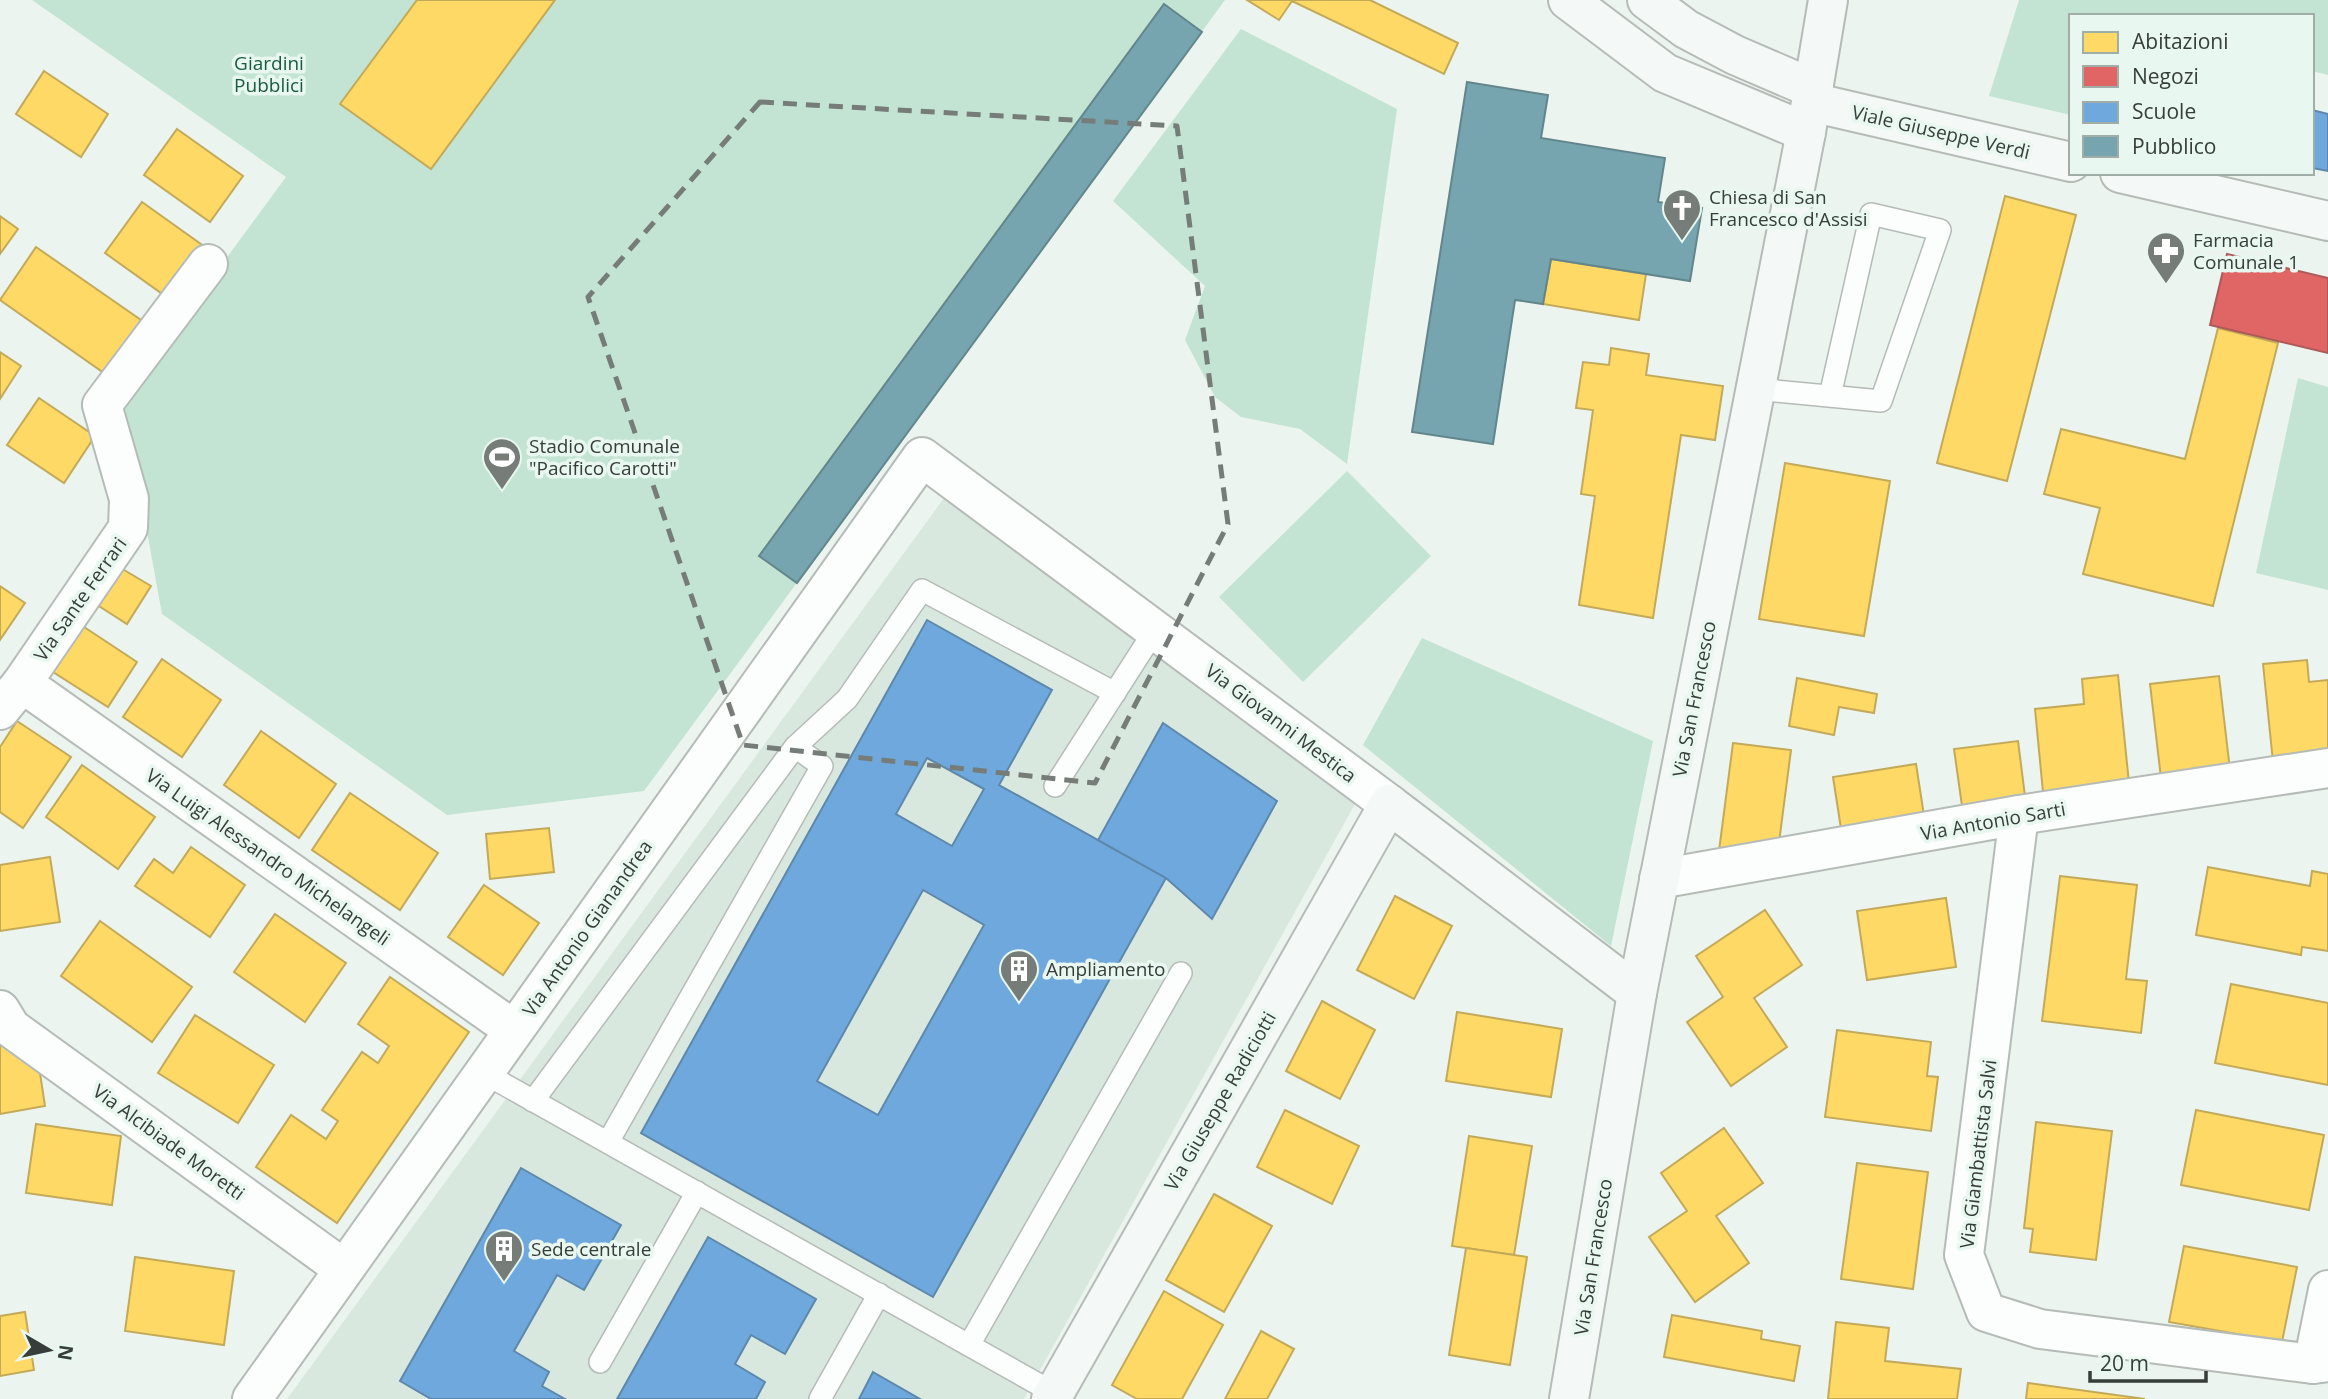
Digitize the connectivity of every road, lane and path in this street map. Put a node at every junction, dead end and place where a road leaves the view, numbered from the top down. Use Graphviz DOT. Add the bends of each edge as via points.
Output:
graph roads {
  1 [pos="1568,0"];
  2 [pos="1647,0"];
  3 [pos="1828,0"];
  4 [pos="1810,108"];
  5 [pos="2069,162"];
  6 [pos="2129,175"];
  7 [pos="2328,221"];
  8 [pos="208,264"];
  9 [pos="1755,390"];
  10 [pos="1830,396"];
  11 [pos="922,457"];
  12 [pos="1155,630"];
  13 [pos="1115,693"];
  14 [pos="11,696"];
  15 [pos="795,747"];
  16 [pos="2328,768"];
  17 [pos="1055,786"];
  18 [pos="1389,804"];
  19 [pos="2019,816"];
  20 [pos="1659,879"];
  21 [pos="1181,973"];
  22 [pos="1637,993"];
  23 [pos="0,1010"];
  24 [pos="514,1030"];
  25 [pos="484,1073"];
  26 [pos="533,1101"];
  27 [pos="608,1142"];
  28 [pos="697,1192"];
  29 [pos="344,1269"];
  30 [pos="2328,1290"];
  31 [pos="879,1294"];
  32 [pos="969,1345"];
  33 [pos="600,1362"];
  34 [pos="2320,1363"];
  35 [pos="1053,1396"];
  36 [pos="252,1399"];
  37 [pos="820,1399"];
  38 [pos="1569,1399"];
  1 -- 4 [label="street, Viale Giuseppe Verdi" via="1665,73"];
  2 -- 4 [label="street, Viale Giuseppe Verdi"];
  3 -- 4 [label="street, Via San Francesco"];
  4 -- 5 [label="street, Viale Giuseppe Verdi"];
  4 -- 9 [label="street, Via San Francesco"];
  6 -- 7 [label="street"];
  8 -- 14 [label="street, Via Sante Ferrari" via="102,405 129,499 128,528"];
  9 -- 10 [label="lane"];
  9 -- 20 [label="street, Via San Francesco"];
  10 -- 10 [label="lane" via="1881,401 1940,230 1871,215"];
  11 -- 12 [label="street, Via Giovanni Mestica"];
  11 -- 24 [label="street, Via Antonio Gianandrea"];
  12 -- 13 [label="lane"];
  12 -- 18 [label="street, Via Giovanni Mestica"];
  13 -- 15 [label="lane" via="922,590 847,699"];
  13 -- 17 [label="lane"];
  14 -- 24 [label="street, Via Luigi Alessandro Michelangeli"];
  15 -- 26 [label="lane"];
  15 -- 27 [label="lane" via="822,766"];
  16 -- 19 [label="street, Via Antonio Sarti"];
  18 -- 22 [label="street, Via Giovanni Mestica"];
  18 -- 35 [label="street, Via Giuseppe Radiciotti"];
  19 -- 20 [label="street, Via Antonio Sarti"];
  19 -- 34 [label="street, Via Giambattista Salvi" via="1964,1255 1986,1312 2040,1329"];
  20 -- 22 [label="street, Via San Francesco"];
  21 -- 32 [label="lane"];
  22 -- 38 [label="street, Via San Francesco"];
  23 -- 29 [label="street, Via Alcibiade Moretti" via="11,1028"];
  24 -- 25 [label="street, Via Antonio Gianandrea"];
  25 -- 26 [label="lane"];
  25 -- 29 [label="street, Via Antonio Gianandrea"];
  26 -- 27 [label="lane"];
  27 -- 28 [label="lane"];
  28 -- 31 [label="lane"];
  28 -- 33 [label="lane"];
  29 -- 36 [label="street, Via Antonio Gianandrea"];
  30 -- 34 [label="street"];
  31 -- 32 [label="lane"];
  31 -- 37 [label="lane"];
  32 -- 35 [label="lane"];
}
